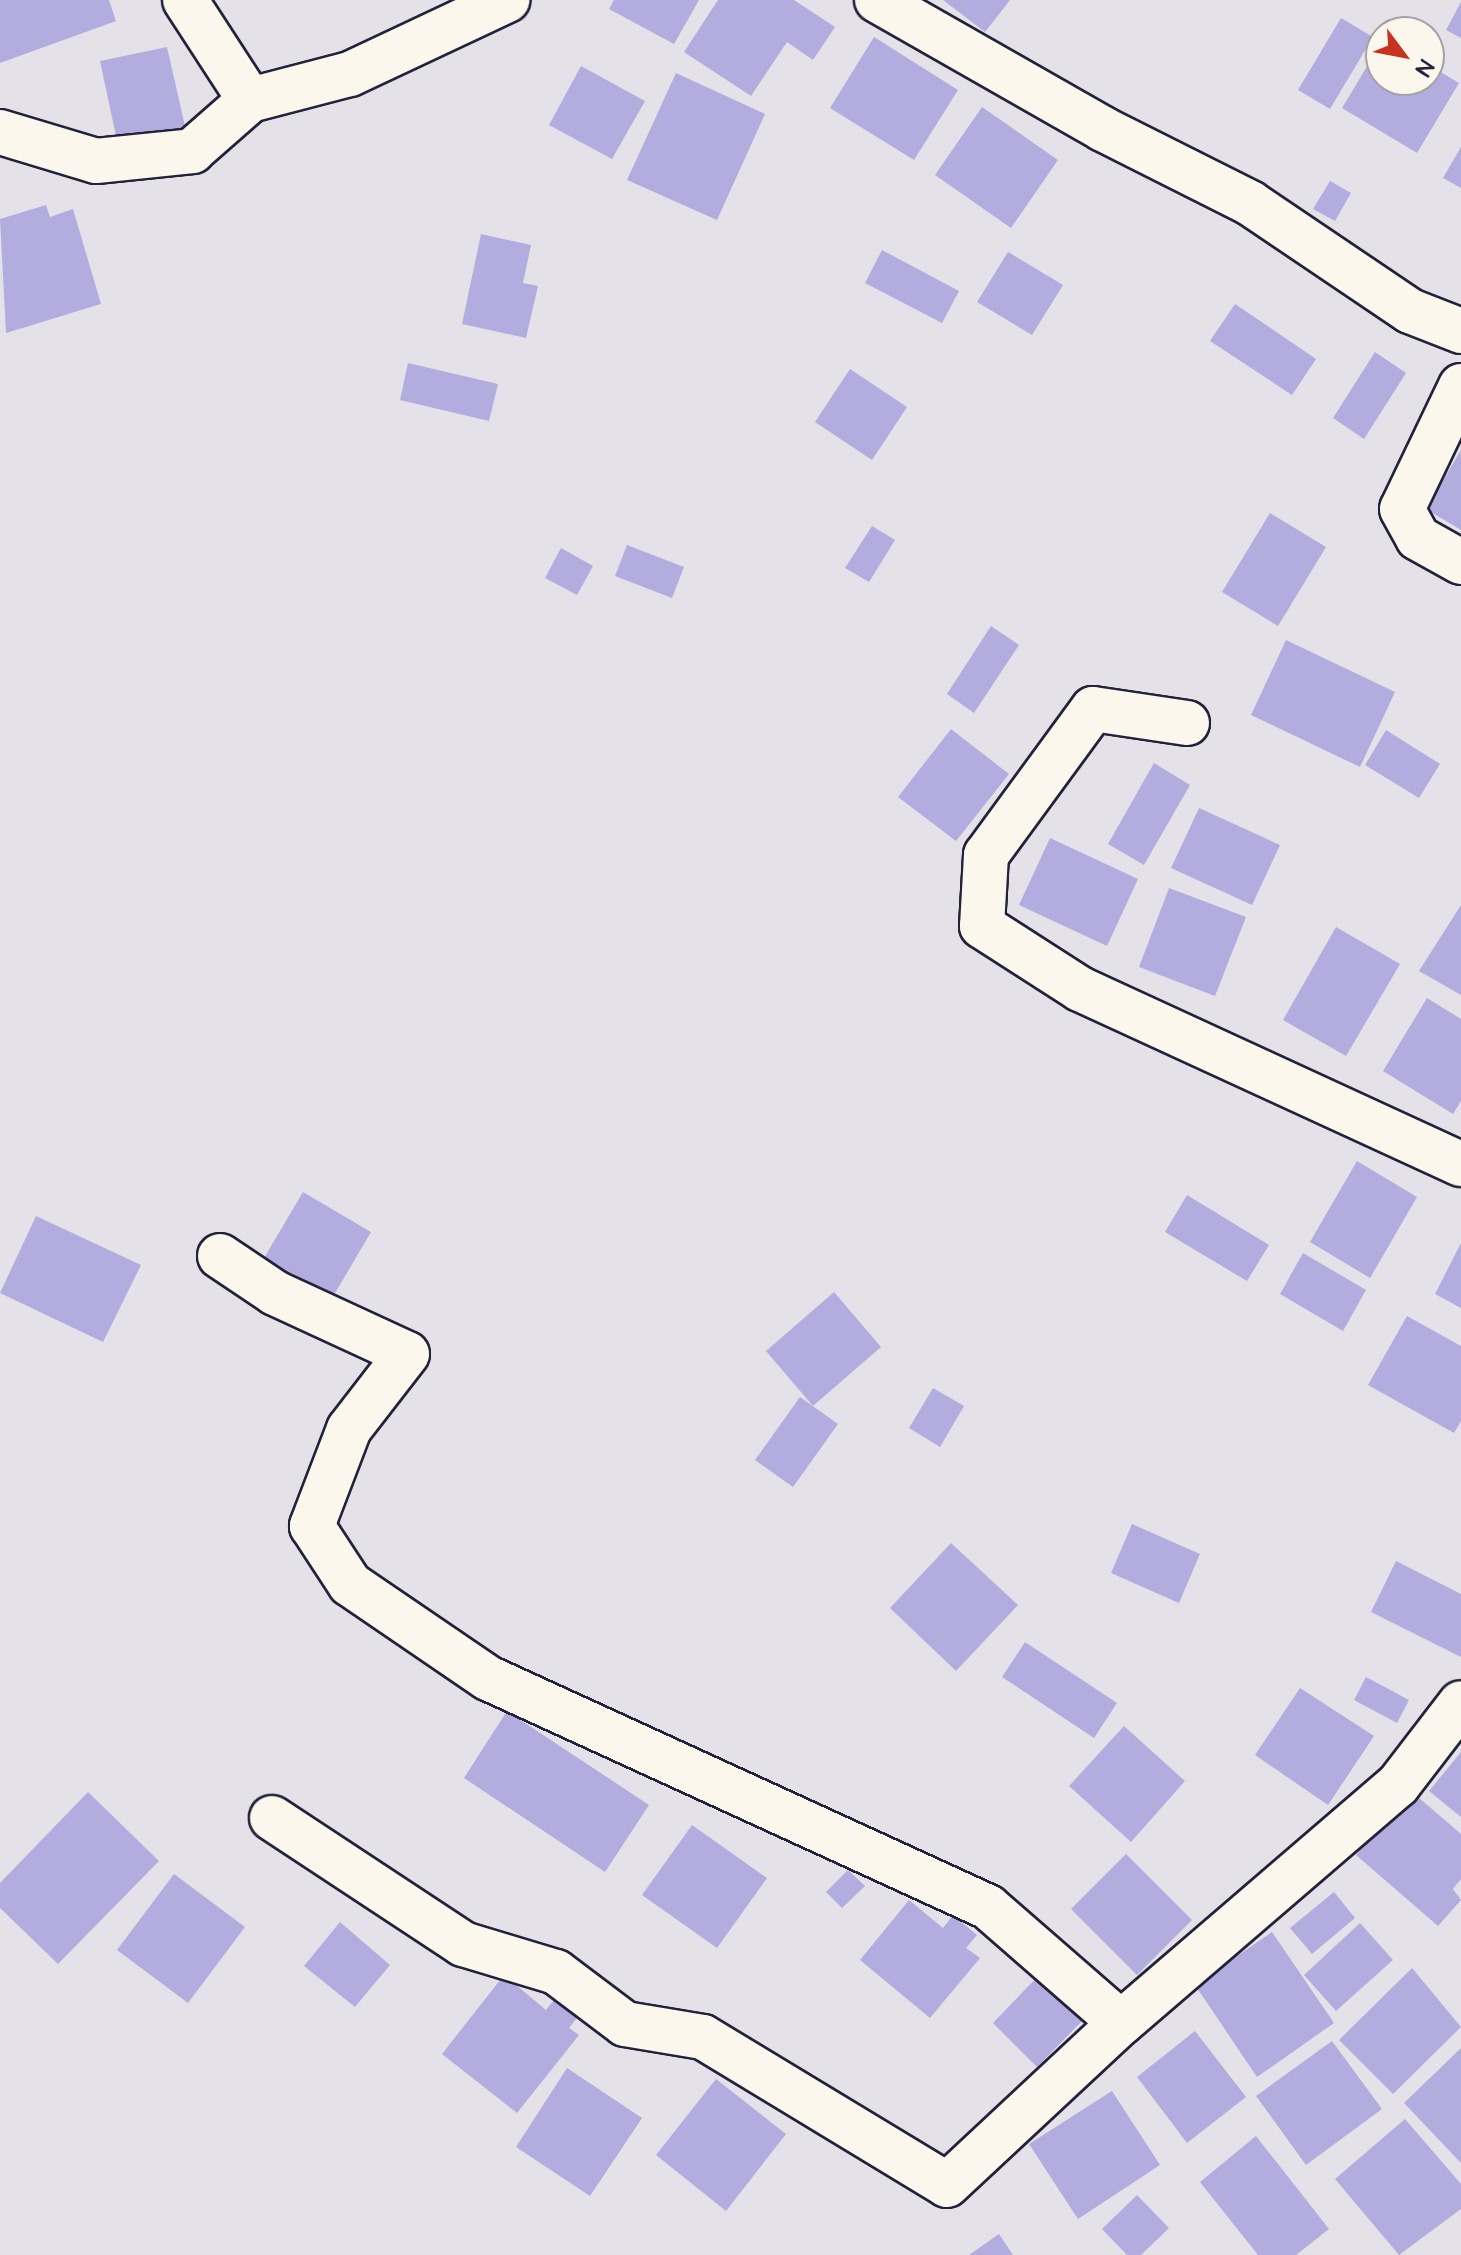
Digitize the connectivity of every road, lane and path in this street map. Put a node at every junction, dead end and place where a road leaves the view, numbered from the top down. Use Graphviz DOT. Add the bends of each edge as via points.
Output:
graph roads {
  1 [pos="185,0"];
  2 [pos="507,0"];
  3 [pos="877,0"];
  4 [pos="250,100"];
  5 [pos="0,132"];
  6 [pos="1461,331"];
  7 [pos="1461,386"];
  8 [pos="1461,562"];
  9 [pos="1187,723"];
  10 [pos="1461,1164"];
  11 [pos="220,1256"];
  12 [pos="1461,1703"];
  13 [pos="272,1818"];
  14 [pos="1121,2023"];
  1 -- 4 [label="street"];
  2 -- 4 [label="street" via="350,74"];
  3 -- 6 [label="street" via="1103,129 1250,203 1410,311"];
  4 -- 5 [label="street" via="192,151 96,161"];
  7 -- 8 [label="street" via="1402,509 1418,538"];
  9 -- 10 [label="street" via="1093,709 986,855 982,926 1080,989"];
  11 -- 14 [label="street" via="275,1293 407,1354 349,1429 312,1526 350,1584 488,1678 988,1907"];
  12 -- 14 [label="street" via="1398,1785"];
  13 -- 14 [label="street" via="463,1944 556,1972 625,2024 703,2037 947,2185"];
}
